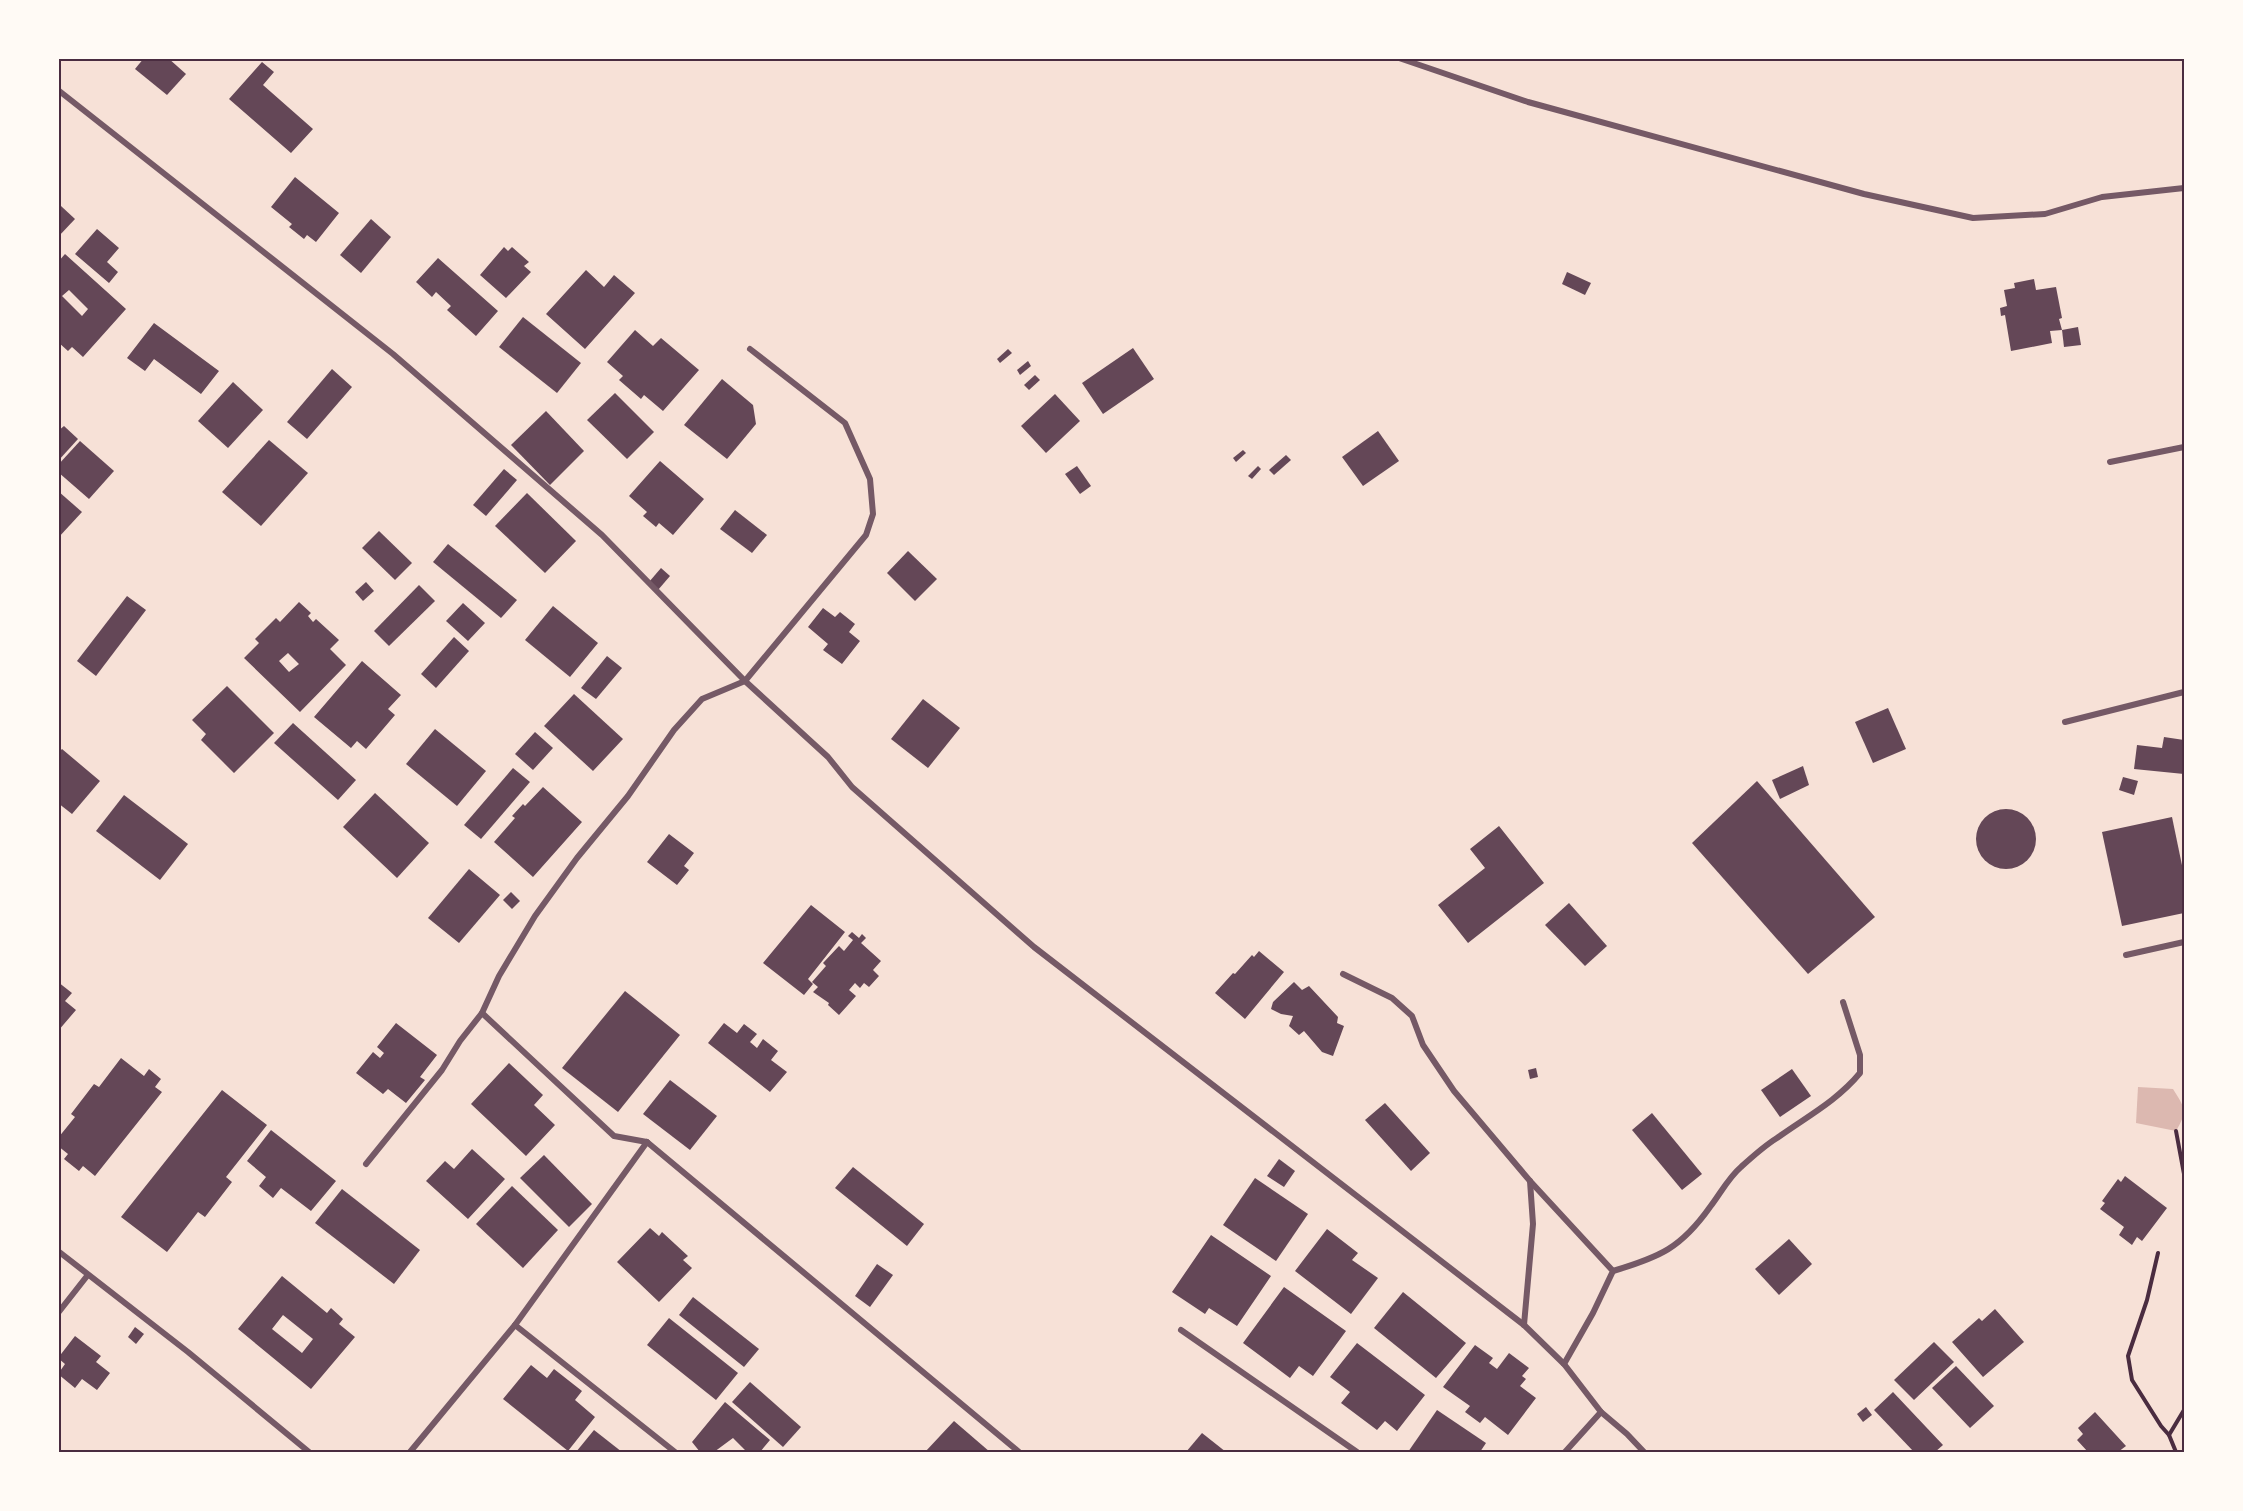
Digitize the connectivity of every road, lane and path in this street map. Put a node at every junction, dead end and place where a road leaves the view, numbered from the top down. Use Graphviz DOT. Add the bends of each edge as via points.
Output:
graph roads {
  1 [pos="1399,58"];
  2 [pos="58,90"];
  3 [pos="2184,188"];
  4 [pos="750,349"];
  5 [pos="2184,447"];
  6 [pos="2110,462"];
  7 [pos="745,681"];
  8 [pos="2184,692"];
  9 [pos="2065,722"];
  10 [pos="2184,942"];
  11 [pos="2126,956"];
  12 [pos="1343,974"];
  13 [pos="1842,1002"];
  14 [pos="482,1013"];
  15 [pos="2176,1131"];
  16 [pos="647,1142"];
  17 [pos="366,1164"];
  18 [pos="2184,1174"];
  19 [pos="1530,1181"];
  20 [pos="58,1251"];
  21 [pos="2158,1252"];
  22 [pos="1613,1271"];
  23 [pos="87,1275"];
  24 [pos="58,1313"];
  25 [pos="515,1324"];
  26 [pos="1524,1325"];
  27 [pos="1181,1330"];
  28 [pos="1564,1364"];
  29 [pos="2184,1410"];
  30 [pos="1600,1412"];
  31 [pos="2169,1435"];
  32 [pos="309,1452"];
  33 [pos="410,1452"];
  34 [pos="675,1452"];
  35 [pos="1019,1452"];
  36 [pos="1357,1452"];
  37 [pos="1565,1452"];
  38 [pos="1644,1452"];
  39 [pos="2176,1452"];
  1 -- 3 [label="street" via="1528,102 1864,194 1973,218 2045,214 2102,197"];
  2 -- 7 [label="street" via="393,354 602,535"];
  4 -- 7 [label="street" via="845,423 870,479 873,514 866,535"];
  5 -- 6 [label="street"];
  7 -- 14 [label="street" via="702,699 674,730 535,916"];
  7 -- 26 [label="street" via="828,757 852,787 1035,947"];
  8 -- 9 [label="street"];
  10 -- 11 [label="street"];
  12 -- 19 [label="street" via="1392,998 1412,1016 1423,1045 1454,1091"];
  13 -- 22 [label="street" via="1860,1055 1860,1073 1850,1085 1738,1169 1697,1226 1670,1250"];
  14 -- 16 [label="street" via="614,1136"];
  14 -- 17 [label="street" via="442,1071"];
  15 -- 18 [label="path"];
  16 -- 25 [label="street"];
  16 -- 35 [label="street"];
  19 -- 22 [label="street"];
  19 -- 26 [label="street" via="1533,1224"];
  20 -- 23 [label="street"];
  21 -- 31 [label="path" via="2128,1356 2132,1380"];
  22 -- 28 [label="street"];
  23 -- 24 [label="street"];
  23 -- 32 [label="street"];
  25 -- 33 [label="street"];
  25 -- 34 [label="street"];
  26 -- 28 [label="street"];
  27 -- 36 [label="street"];
  28 -- 30 [label="street"];
  29 -- 31 [label="path"];
  30 -- 37 [label="street"];
  30 -- 38 [label="street"];
  31 -- 39 [label="path"];
}
